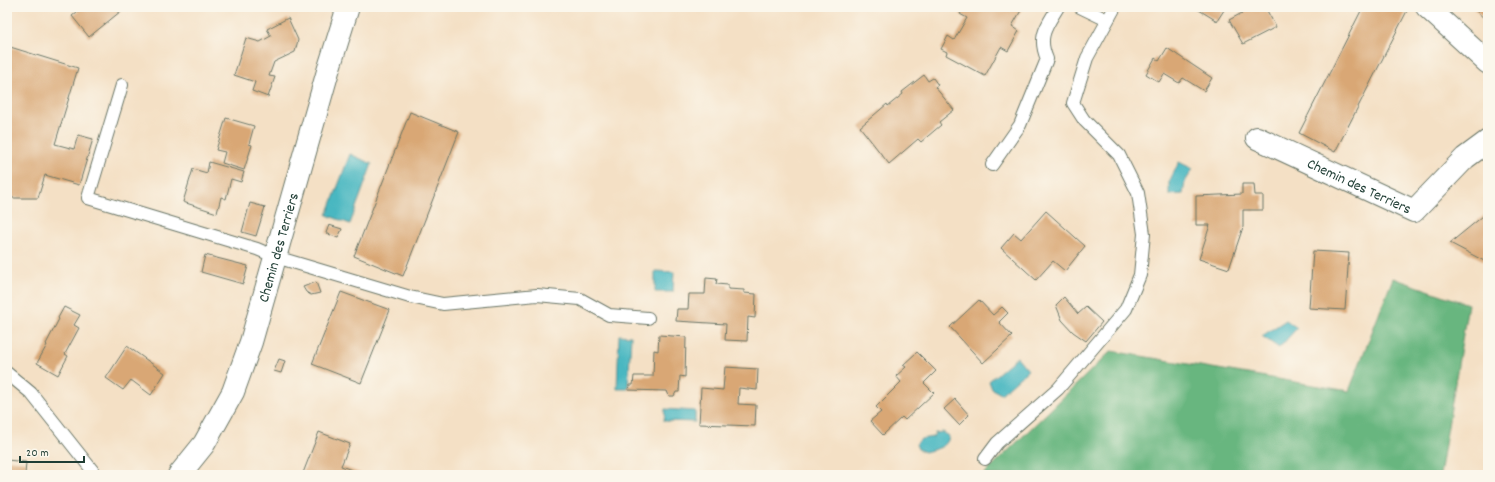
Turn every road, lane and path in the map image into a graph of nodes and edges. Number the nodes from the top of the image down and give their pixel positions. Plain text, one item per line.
1 (348, 7) edge
2 (1058, 7) edge
3 (1080, 7) edge
4 (1115, 7) edge
5 (1427, 7) edge
6 (1107, 20) junction
7 (1488, 63) edge
8 (122, 85) dead end
9 (1256, 138) dead end
10 (1488, 141) edge
11 (992, 165) dead end
12 (276, 257) junction
13 (648, 318) dead end
14 (7, 373) edge
15 (985, 459) dead end
16 (96, 475) edge
17 (179, 475) edge

1 - 12 street, Chemin des Terriers
2 - 11 lane
3 - 6 lane
4 - 6 lane
5 - 7 street
6 - 15 lane
8 - 12 lane
9 - 10 street, Chemin des Terriers
12 - 13 lane
12 - 17 street, Chemin des Terriers
14 - 16 lane

